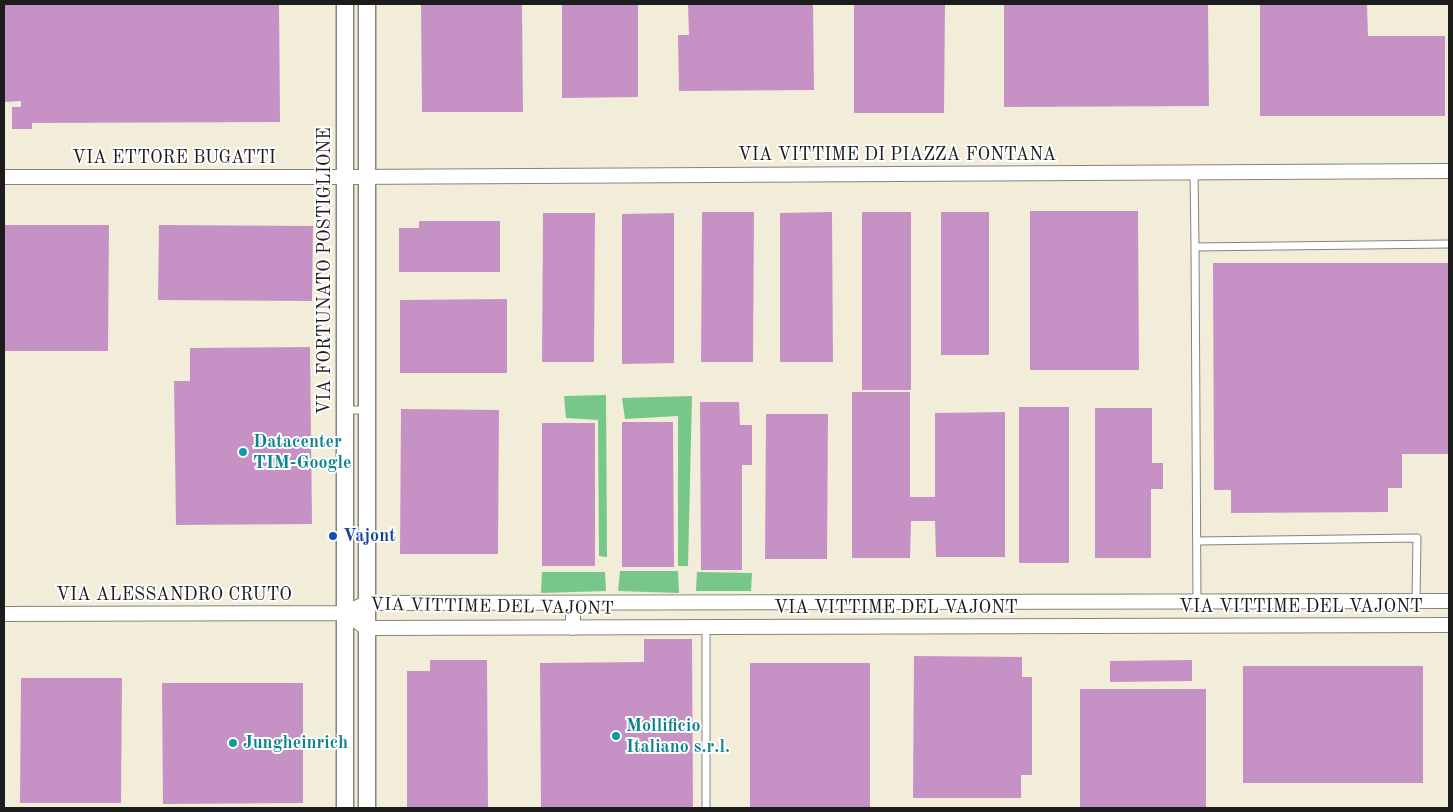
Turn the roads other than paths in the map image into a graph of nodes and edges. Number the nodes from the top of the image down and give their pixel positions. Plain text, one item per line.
1 (345, 4) edge
2 (367, 4) edge
3 (1449, 171) edge
4 (1194, 172) junction
5 (4, 177) edge
6 (345, 177) junction
7 (366, 177) junction
8 (1449, 244) edge
9 (1195, 248) junction
10 (345, 410) junction
11 (366, 410) junction
12 (1197, 541) junction
13 (1416, 601) junction
14 (1449, 601) edge
15 (1058, 602) junction
16 (1197, 602) junction
17 (366, 603) junction
18 (573, 603) junction
19 (345, 612) junction
20 (4, 614) edge
21 (1416, 625) junction
22 (1449, 625) edge
23 (1059, 626) junction
24 (1197, 626) junction
25 (706, 627) junction
26 (366, 628) junction
27 (573, 628) junction
28 (345, 808) edge
29 (367, 808) edge
30 (706, 808) edge

1 - 6 street, VIA FORTUNATO POSTIGLIONE
2 - 7 street
3 - 4 street, VIA VITTIME DI PIAZZA FONTANA
4 - 7 street, VIA VITTIME DI PIAZZA FONTANA
4 - 9 lane
5 - 6 street, VIA ETTORE BUGATTI
6 - 7 street, VIA VITTIME DI PIAZZA FONTANA
6 - 10 street, VIA FORTUNATO POSTIGLIONE
7 - 11 street
8 - 9 lane
9 - 12 lane
10 - 11 lane
10 - 19 street, VIA FORTUNATO POSTIGLIONE
11 - 17 street
12 - 13 lane
12 - 16 lane
13 - 14 street, VIA VITTIME DEL VAJONT
13 - 16 street, VIA VITTIME DEL VAJONT
13 - 21 street
15 - 16 street, VIA VITTIME DEL VAJONT
15 - 18 street, VIA VITTIME DEL VAJONT
15 - 23 street
16 - 24 street
17 - 18 street, VIA VITTIME DEL VAJONT
17 - 19 street, VIA VITTIME DEL VAJONT
17 - 26 street
18 - 27 street
19 - 20 street, VIA ALESSANDRO CRUTO
19 - 26 street, VIA VITTIME DEL VAJONT
19 - 28 street, VIA FORTUNATO POSTIGLIONE
21 - 22 street, VIA VITTIME DEL VAJONT
21 - 24 street, VIA VITTIME DEL VAJONT
23 - 24 street, VIA VITTIME DEL VAJONT
23 - 25 street, VIA VITTIME DEL VAJONT
25 - 27 street, VIA VITTIME DEL VAJONT
25 - 30 lane
26 - 27 street, VIA VITTIME DEL VAJONT
26 - 29 street

